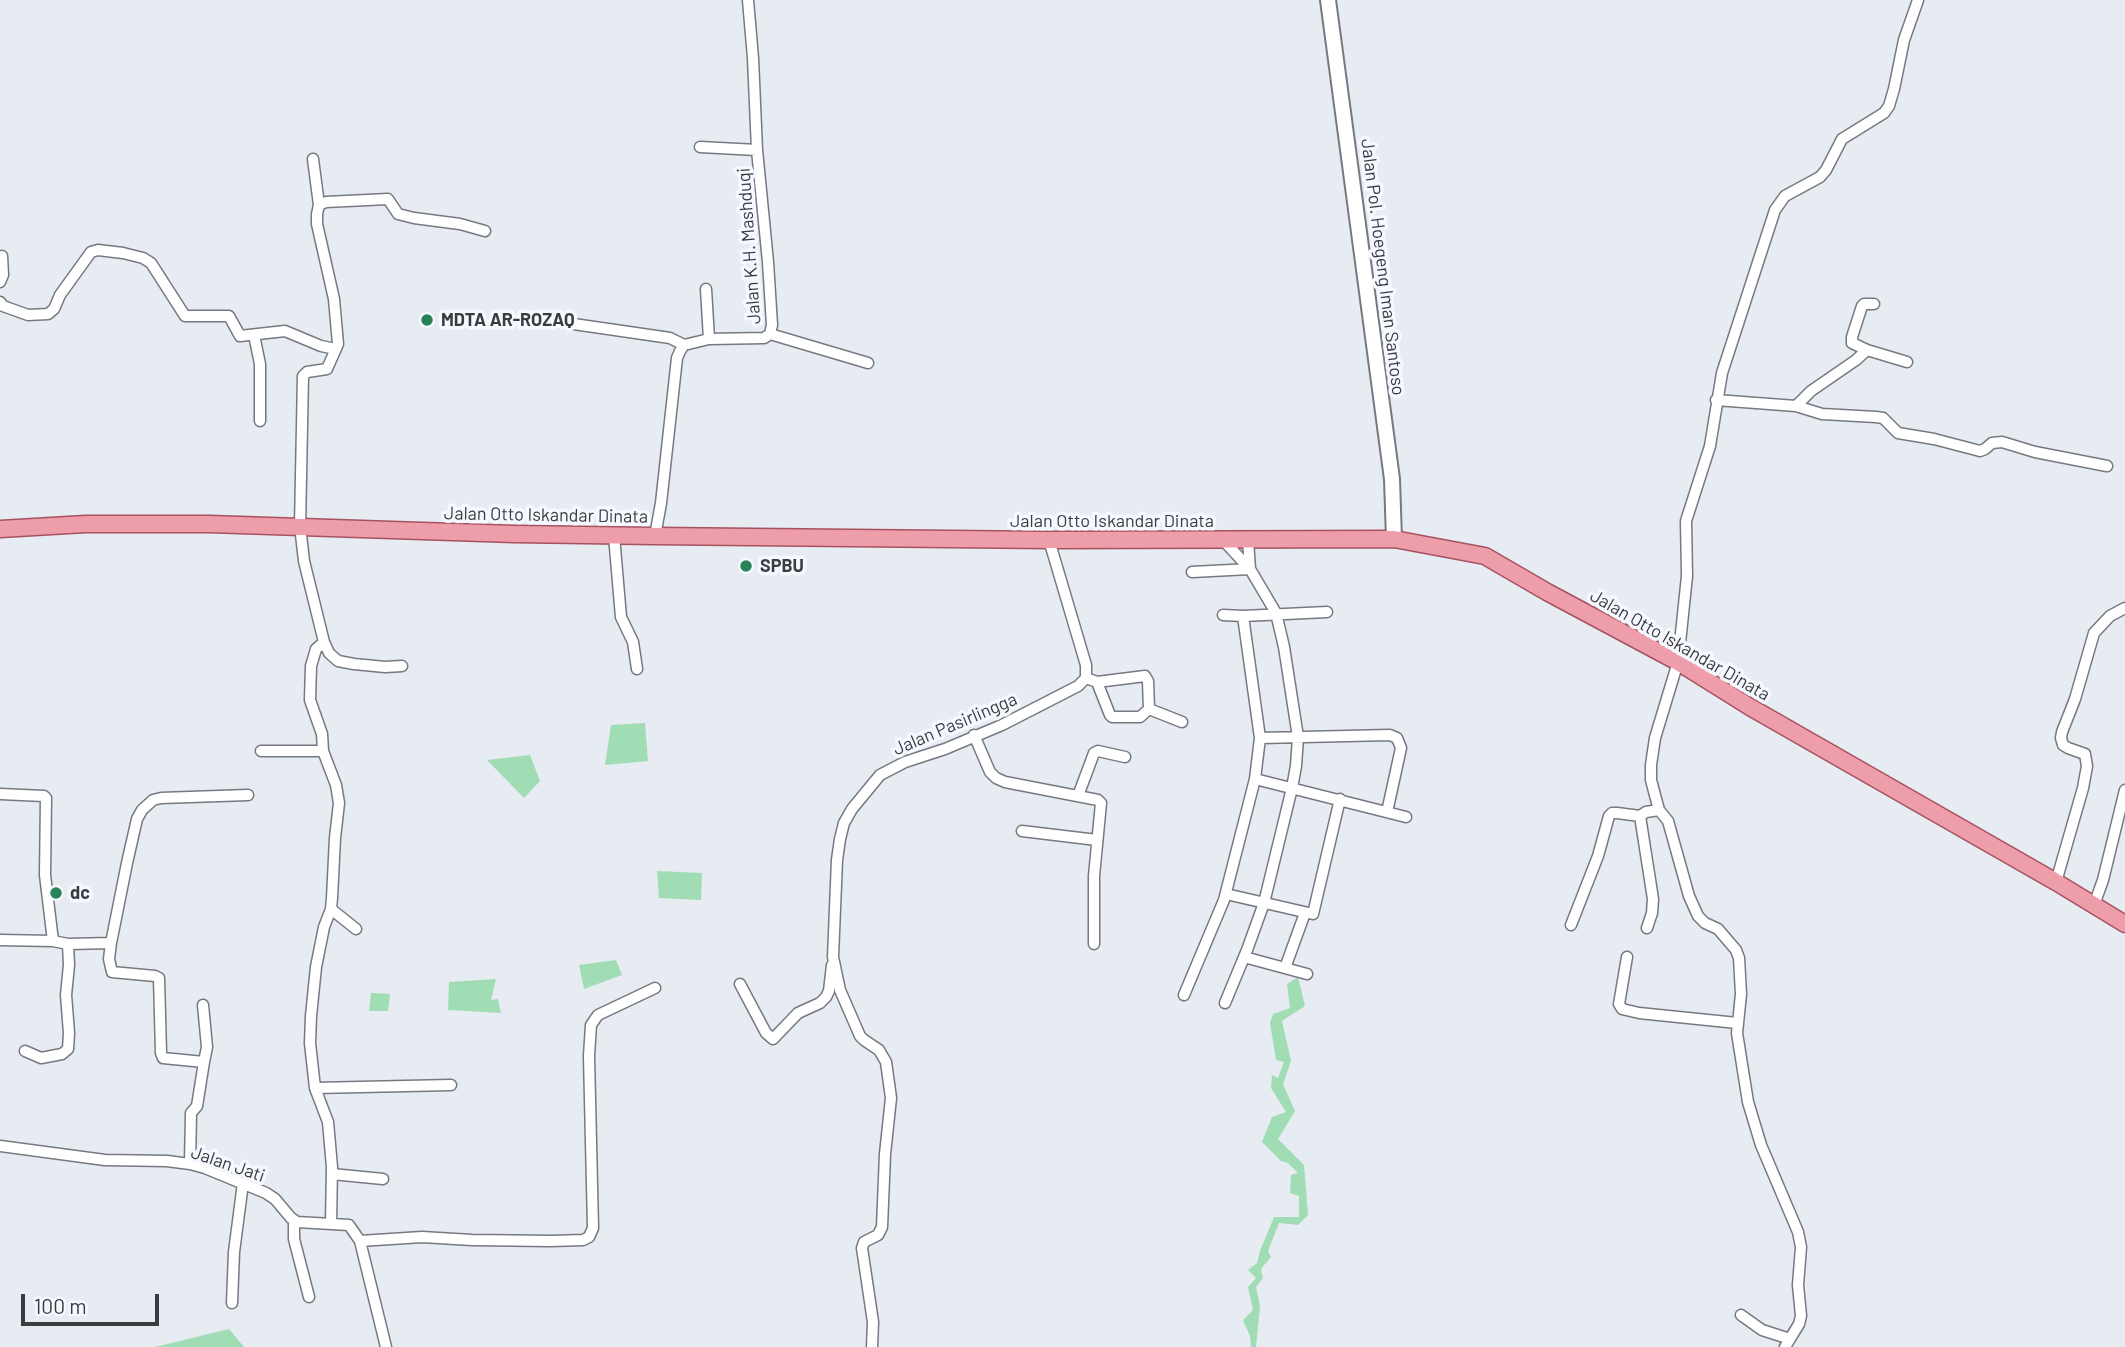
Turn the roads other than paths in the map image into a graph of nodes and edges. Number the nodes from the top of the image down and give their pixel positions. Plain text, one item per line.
1 (748, 0) edge
2 (1328, 0) edge
3 (1918, 0) edge
4 (700, 147) dead end
5 (757, 150) junction
6 (313, 159) dead end
7 (319, 205) junction
8 (485, 231) dead end
9 (2, 256) dead end
10 (0, 282) edge
11 (706, 289) dead end
12 (0, 302) edge
13 (1874, 304) dead end
14 (553, 321) dead end
15 (770, 334) junction
16 (254, 335) junction
17 (709, 340) junction
18 (684, 345) junction
19 (336, 349) junction
20 (1867, 350) junction
21 (1907, 362) dead end
22 (868, 363) dead end
23 (1716, 400) junction
24 (1796, 406) junction
25 (260, 421) dead end
26 (2107, 466) dead end
27 (300, 526) junction
28 (0, 529) edge
29 (614, 536) junction
30 (655, 536) junction
31 (1394, 539) junction
32 (1049, 540) junction
33 (1248, 540) junction
34 (1224, 541) junction
35 (1249, 569) junction
36 (1192, 572) dead end
37 (2125, 607) edge
38 (1327, 612) dead end
39 (1276, 613) junction
40 (1223, 615) dead end
41 (1243, 615) junction
42 (324, 642) junction
43 (1678, 662) junction
44 (402, 666) dead end
45 (637, 669) dead end
46 (1086, 678) junction
47 (1097, 682) junction
48 (1149, 709) junction
49 (1182, 722) dead end
50 (974, 735) junction
51 (1298, 737) junction
52 (1260, 738) junction
53 (261, 751) dead end
54 (323, 751) junction
55 (1125, 757) dead end
56 (1255, 779) junction
57 (1292, 788) junction
58 (2125, 790) edge
59 (0, 794) edge
60 (248, 795) dead end
61 (1078, 796) junction
62 (1339, 799) junction
63 (1659, 810) junction
64 (1387, 812) junction
65 (1640, 816) junction
66 (1406, 817) dead end
67 (1022, 831) dead end
68 (1097, 840) junction
69 (2056, 882) junction
70 (1226, 894) junction
71 (1264, 903) junction
72 (2094, 905) junction
73 (331, 909) junction
74 (1306, 913) junction
75 (2125, 924) edge
76 (1570, 925) dead end
77 (1647, 928) dead end
78 (356, 929) dead end
79 (0, 940) edge
80 (53, 941) junction
81 (111, 943) junction
82 (68, 944) junction
83 (1094, 944) dead end
84 (833, 957) junction
85 (1244, 957) junction
86 (1627, 957) dead end
87 (1285, 968) junction
88 (1307, 974) dead end
89 (740, 984) dead end
90 (655, 988) dead end
91 (1184, 995) dead end
92 (1225, 1003) dead end
93 (203, 1005) dead end
94 (1737, 1023) junction
95 (25, 1051) dead end
96 (204, 1062) junction
97 (451, 1085) dead end
98 (314, 1088) junction
99 (0, 1146) edge
100 (190, 1164) junction
101 (332, 1174) junction
102 (383, 1179) dead end
103 (243, 1183) junction
104 (294, 1221) junction
105 (331, 1224) junction
106 (360, 1241) junction
107 (309, 1297) dead end
108 (232, 1303) dead end
109 (1741, 1315) dead end
110 (1787, 1343) edge
111 (386, 1347) edge
112 (872, 1347) edge

1 - 5 street, Jalan K.H. Mashduqi
2 - 31 street, Jalan Pol. Hoegeng Iman Santoso
3 - 23 street
4 - 5 street
5 - 15 street, Jalan K.H. Mashduqi
6 - 7 street
7 - 8 street
7 - 19 street
9 - 10 street
11 - 17 street
12 - 16 street
13 - 20 street
14 - 18 street
15 - 17 street, Jalan K.H. Mashduqi
15 - 22 street
16 - 19 street
16 - 25 street
17 - 18 street, Jalan K.H. Mashduqi
18 - 30 street
19 - 27 street
20 - 21 street
20 - 24 street
23 - 24 street
23 - 43 street
24 - 26 street
27 - 28 main road, Jalan Otto Iskandar Dinata
27 - 29 main road, Jalan Otto Iskandar Dinata
27 - 42 street
29 - 30 main road, Jalan Otto Iskandar Dinata
29 - 45 street
30 - 32 main road, Jalan Otto Iskandar Dinata
31 - 33 main road, Jalan Otto Iskandar Dinata
31 - 43 main road, Jalan Otto Iskandar Dinata
32 - 34 main road, Jalan Otto Iskandar Dinata
32 - 46 street
33 - 34 main road, Jalan Otto Iskandar Dinata
33 - 35 street
34 - 35 street
35 - 36 street
35 - 39 street
37 - 69 street
38 - 39 street
39 - 41 street
39 - 51 street
40 - 41 street
41 - 52 street
42 - 44 street
42 - 54 street
43 - 63 street
43 - 69 main road, Jalan Otto Iskandar Dinata
46 - 47 street
46 - 50 street, Jalan Pasirlingga
47 - 48 street
47 - 48 street
48 - 49 street
50 - 61 street
50 - 84 street, Jalan Pasirlingga
51 - 52 street
51 - 57 street
51 - 64 street
52 - 56 street
53 - 54 street
54 - 73 street
55 - 61 street
56 - 57 street
56 - 70 street
57 - 62 street
57 - 71 street
58 - 72 street
59 - 80 street
60 - 81 street
61 - 68 street
62 - 64 street
62 - 74 street
63 - 65 street
63 - 94 street
64 - 66 street
65 - 76 street
65 - 77 street
67 - 68 street
68 - 83 street
69 - 72 main road, Jalan Otto Iskandar Dinata
70 - 71 street
70 - 91 street
71 - 74 street
71 - 85 street
72 - 75 main road, Jalan Otto Iskandar Dinata
73 - 78 street
73 - 98 street
74 - 87 street
79 - 80 street
80 - 82 street
81 - 82 street
81 - 96 street
82 - 95 street
84 - 89 street
84 - 112 street, Jalan Pasirlingga
85 - 87 street
85 - 92 street
86 - 94 street
87 - 88 street
90 - 106 street
93 - 96 street
94 - 110 street
96 - 100 street
97 - 98 street
98 - 101 street
99 - 100 street, Jalan Jati
100 - 103 street, Jalan Jati
101 - 102 street
101 - 105 street
103 - 104 street, Jalan Jati
103 - 108 street
104 - 105 street
104 - 107 street
105 - 106 street
106 - 111 street
109 - 110 street

